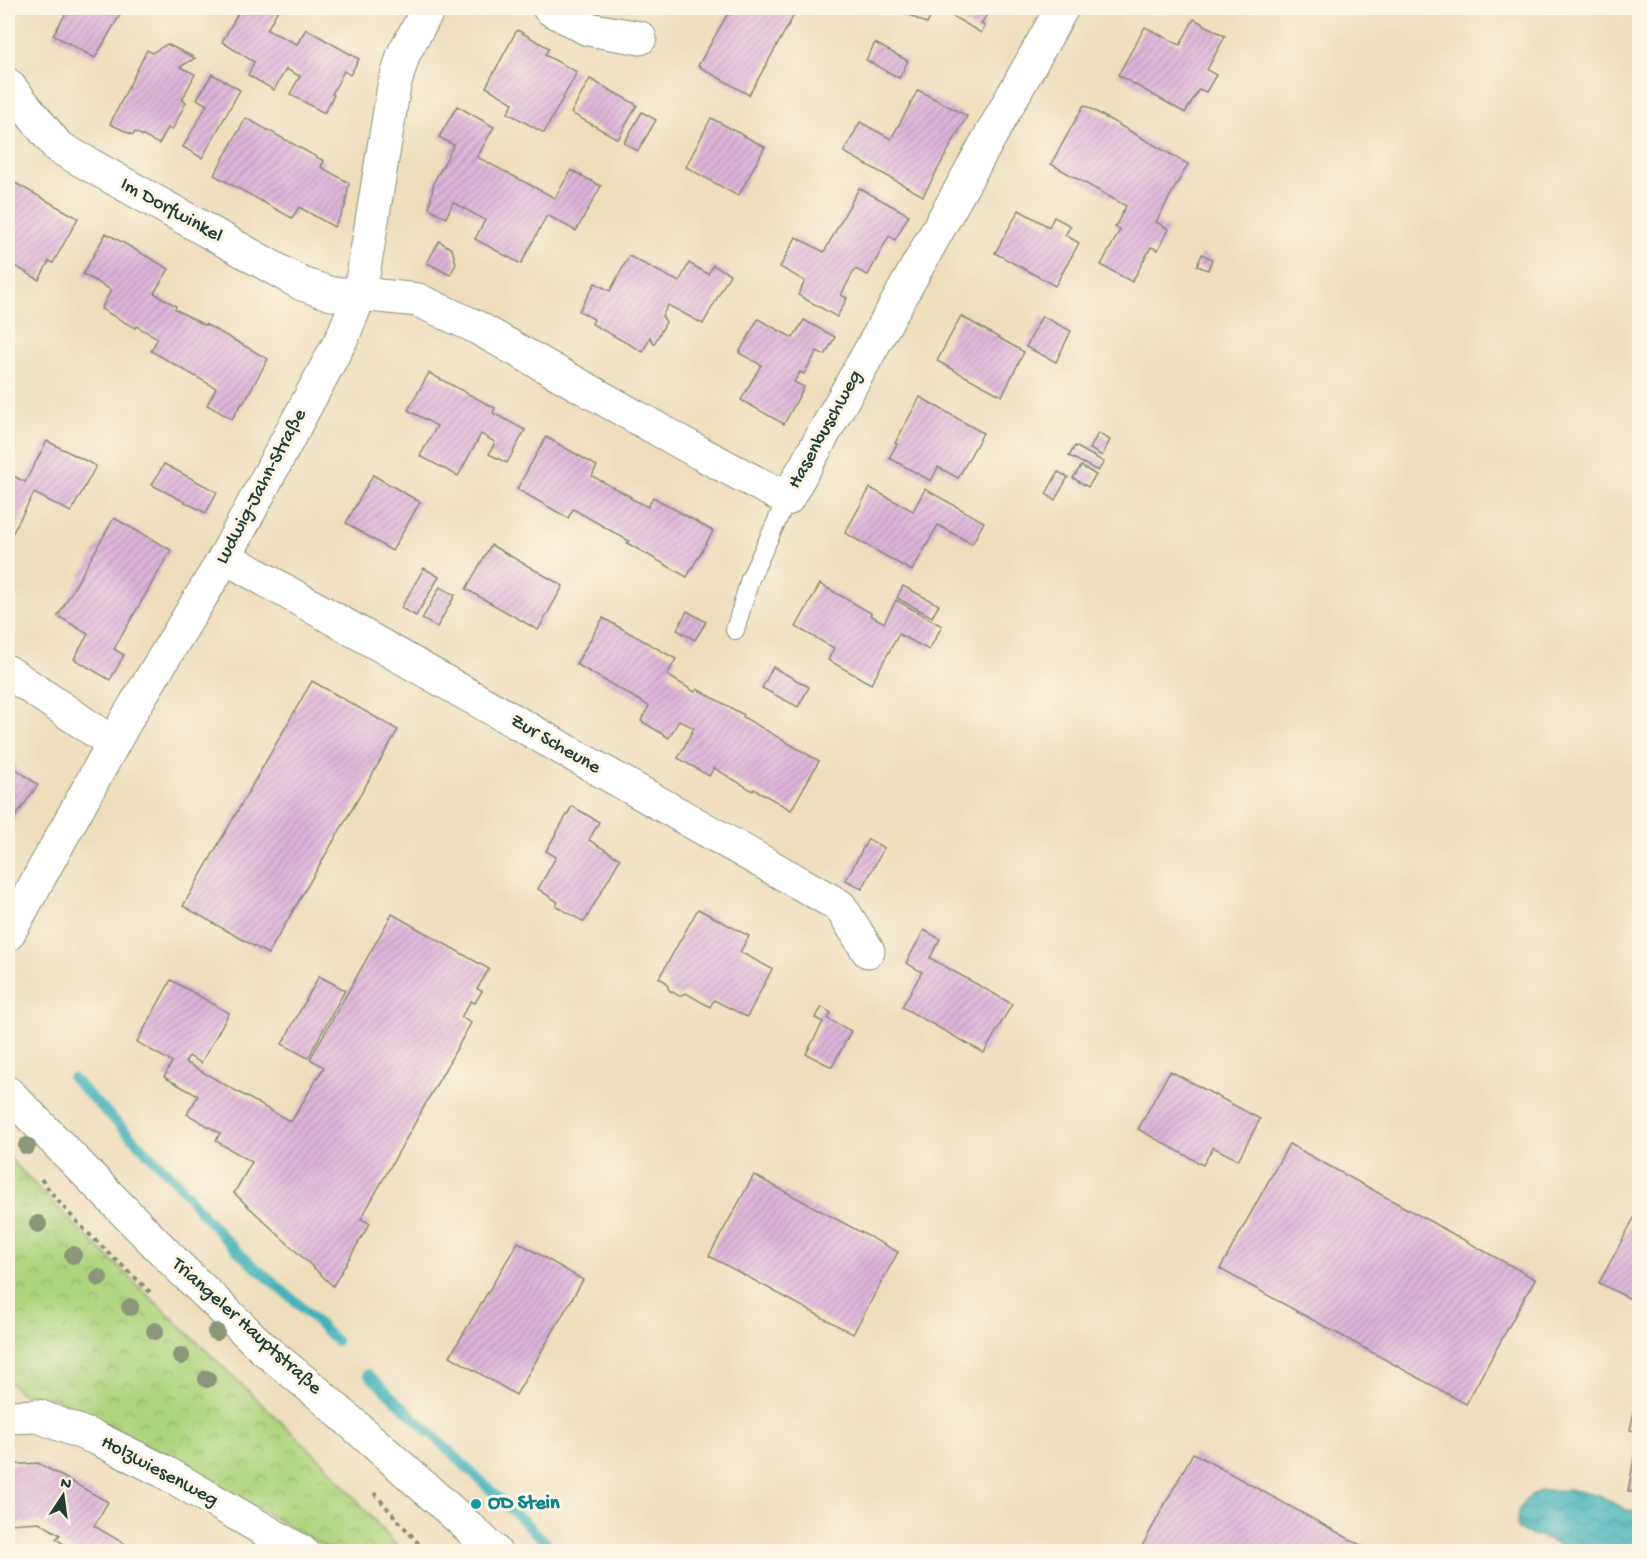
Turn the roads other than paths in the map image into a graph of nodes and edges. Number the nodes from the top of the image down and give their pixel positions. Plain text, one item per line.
1 (429, 8) edge
2 (549, 8) edge
3 (1062, 8) edge
4 (640, 38) dead end
5 (8, 85) edge
6 (360, 294) junction
7 (787, 499) junction
8 (225, 557) junction
9 (735, 630) dead end
10 (8, 672) edge
11 (112, 743) junction
12 (8, 934) edge
13 (868, 951) dead end
14 (8, 1093) edge
15 (8, 1417) edge
16 (302, 1551) edge
17 (495, 1551) edge

1 - 6 street, Ludwig-Jahn-Straße
2 - 4 street
3 - 7 street, Hasenbuschweg
5 - 6 street, Im Dorfwinkel
6 - 7 street, Hasenbuschweg
6 - 8 street, Ludwig-Jahn-Straße
7 - 9 lane
8 - 11 street, Ludwig-Jahn-Straße
8 - 13 street, Zur Scheune
10 - 11 street
11 - 12 street, Ludwig-Jahn-Straße
14 - 17 street, Triangeler Hauptstraße
15 - 16 street, Holzwiesenweg

